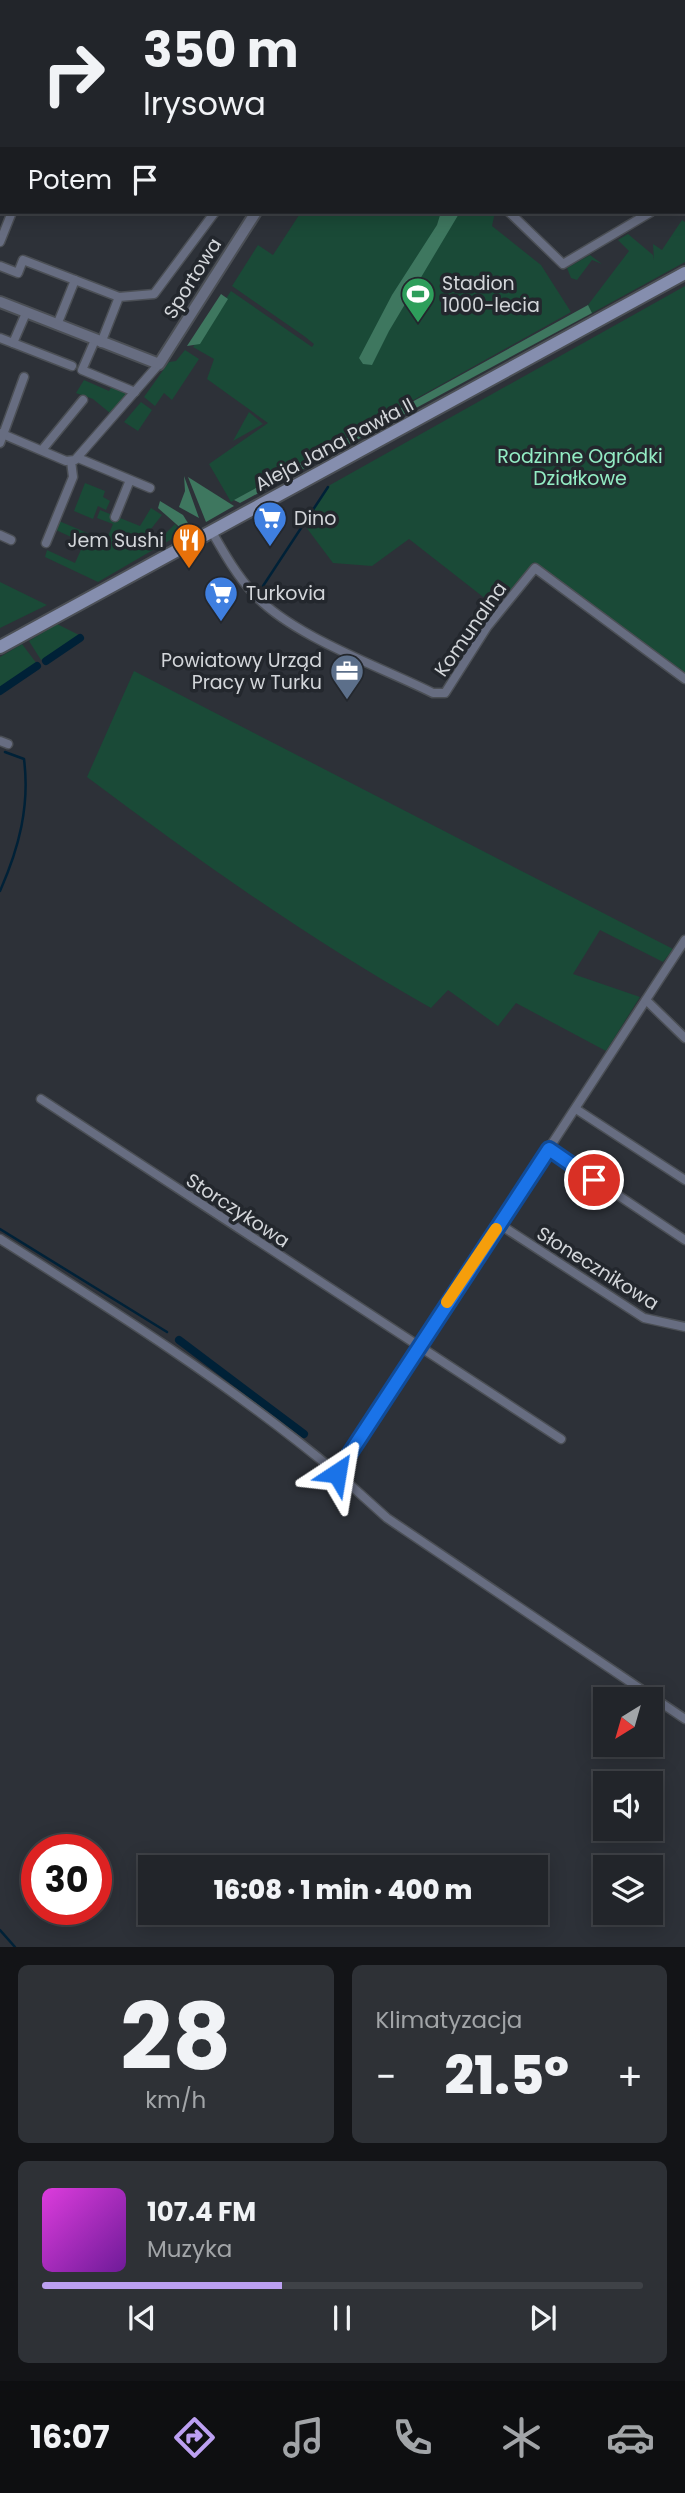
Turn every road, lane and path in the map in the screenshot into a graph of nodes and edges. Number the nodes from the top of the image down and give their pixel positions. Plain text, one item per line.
1 (11, 214) edge
2 (214, 214) edge
3 (255, 214) edge
4 (511, 214) edge
5 (649, 214) edge
6 (0, 242) edge
7 (0, 266) edge
8 (685, 273) edge
9 (75, 280) junction
10 (118, 297) junction
11 (0, 302) edge
12 (26, 313) junction
13 (57, 325) junction
14 (0, 338) edge
15 (98, 342) junction
16 (13, 343) junction
17 (159, 364) junction
18 (72, 366) dead end
19 (24, 377) dead end
20 (135, 391) junction
21 (83, 400) dead end
22 (1, 437) edge
23 (41, 450) junction
24 (75, 460) junction
25 (130, 480) junction
26 (150, 488) dead end
27 (116, 517) dead end
28 (212, 532) junction
29 (0, 535) edge
30 (11, 540) dead end
31 (46, 543) dead end
32 (0, 647) edge
33 (685, 679) edge
34 (685, 940) edge
35 (649, 996) junction
36 (685, 1038) edge
37 (41, 1099) dead end
38 (576, 1108) junction
39 (549, 1149) junction
40 (685, 1180) edge
41 (499, 1224) junction
42 (0, 1239) edge
43 (685, 1240) edge
44 (685, 1327) edge
45 (418, 1346) junction
46 (561, 1439) dead end
47 (337, 1473) junction
48 (685, 1719) edge

1 - 6 street
2 - 10 street
3 - 17 street, Sportowa
4 - 5 street
7 - 9 street
8 - 28 main road, Aleja Jana Pawła II
9 - 10 street
9 - 13 street
10 - 15 street
11 - 12 street
12 - 13 street
12 - 16 street
13 - 15 street
14 - 16 street
15 - 17 street
15 - 20 street
16 - 18 street
17 - 20 street
19 - 22 street
20 - 24 street
21 - 23 street
22 - 23 street
23 - 24 street
24 - 25 street
24 - 31 street
25 - 26 street
25 - 27 street
28 - 32 main road, Aleja Jana Pawła II
28 - 33 street, Komunalna
29 - 30 street
34 - 35 street
35 - 36 street
35 - 38 street
37 - 45 street, Storczykowa
38 - 39 street
38 - 40 street
39 - 41 street
39 - 43 street
41 - 44 street, Słonecznikowa
41 - 45 street
42 - 47 street
45 - 46 street, Storczykowa
45 - 47 street
47 - 48 street

